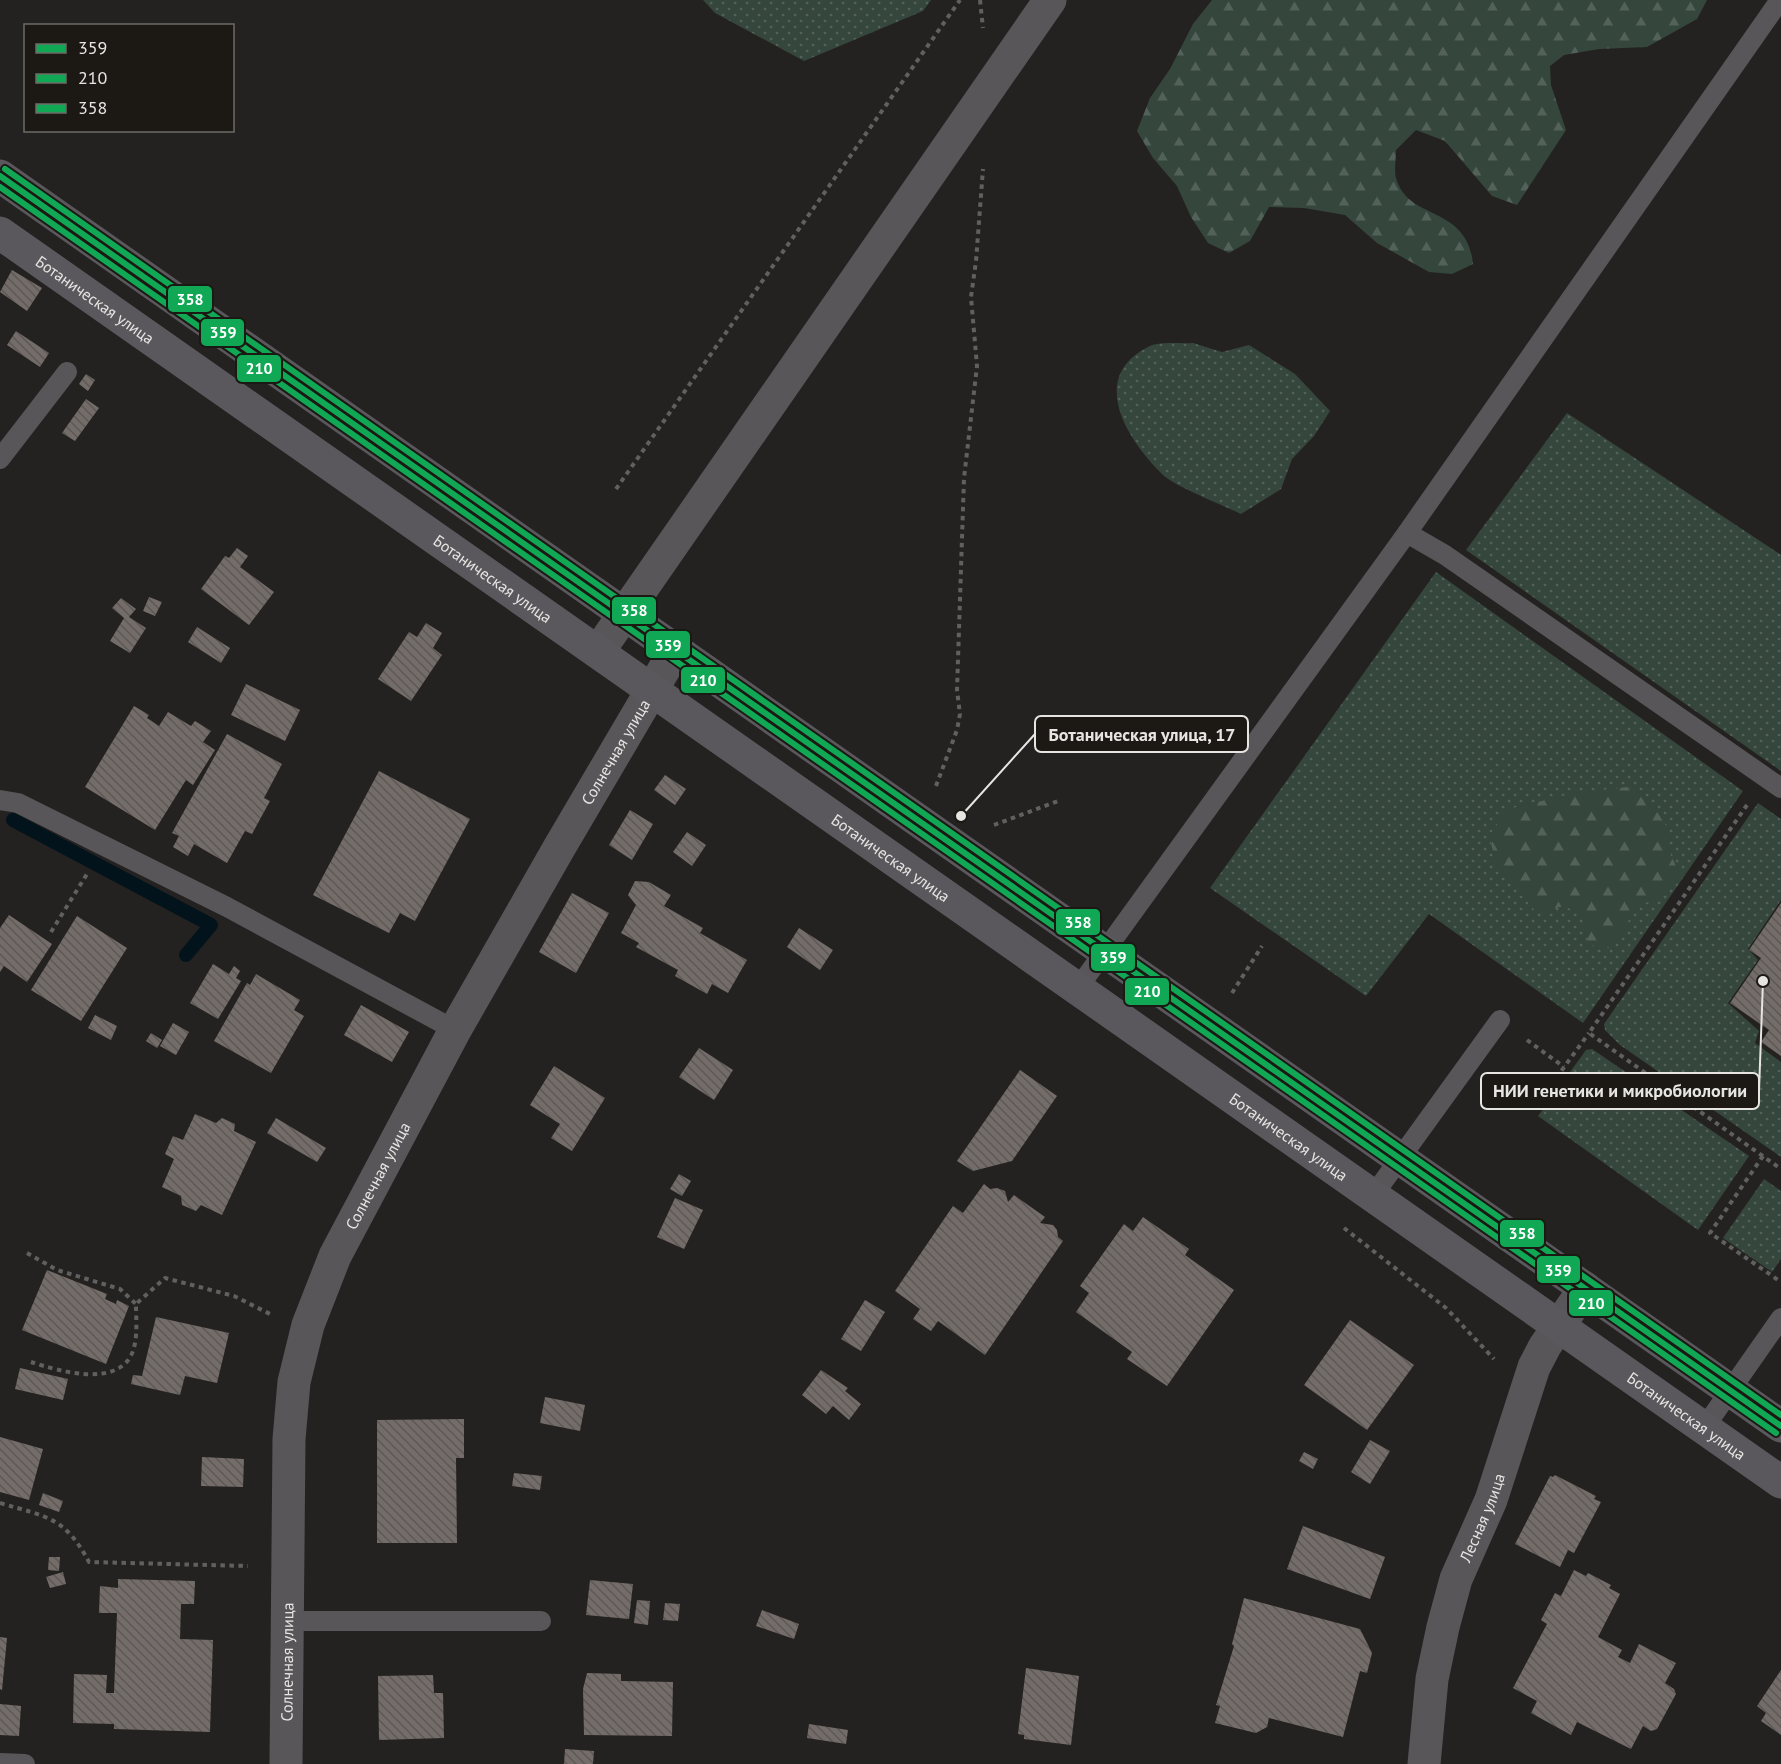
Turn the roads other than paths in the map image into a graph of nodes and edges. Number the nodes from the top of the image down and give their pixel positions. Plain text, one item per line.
1 (1050, 0) edge
2 (1780, 0) edge
3 (0, 176) edge
4 (0, 233) edge
5 (67, 372) dead end
6 (0, 459) edge
7 (1407, 533) junction
8 (624, 613) junction
9 (676, 649) junction
10 (598, 652) junction
11 (651, 689) junction
12 (1773, 784) edge
13 (0, 800) edge
14 (1105, 952) junction
15 (1078, 988) junction
16 (1500, 1020) road end
17 (456, 1030) junction
18 (1400, 1159) junction
19 (1372, 1197) junction
20 (1585, 1288) junction
21 (1781, 1318) edge
22 (1558, 1327) junction
23 (1731, 1391) junction
24 (1781, 1426) edge
25 (1704, 1428) junction
26 (1781, 1482) edge
27 (287, 1621) junction
28 (541, 1621) dead end
29 (0, 1763) edge
30 (25, 1764) edge
31 (286, 1764) edge
32 (1424, 1764) edge

1 - 8 street
2 - 7 lane
3 - 8 street
4 - 10 street, Ботаническая улица
5 - 6 lane
7 - 12 lane
7 - 14 lane
8 - 9 street
8 - 10 street
9 - 11 street, Солнечная улица
9 - 14 street
10 - 11 street, Ботаническая улица
11 - 15 street, Ботаническая улица
11 - 17 street, Солнечная улица
13 - 17 lane
14 - 15 lane
14 - 18 street
15 - 19 street, Ботаническая улица
16 - 18 lane
17 - 27 street, Солнечная улица
18 - 19 lane
18 - 20 street
19 - 22 street, Ботаническая улица
20 - 22 street, Лесная улица
20 - 23 street
21 - 23 lane
22 - 25 street, Ботаническая улица
22 - 32 street, Лесная улица
23 - 24 street
23 - 25 lane
25 - 26 street, Ботаническая улица
27 - 28 lane
27 - 31 street, Солнечная улица
29 - 30 lane

